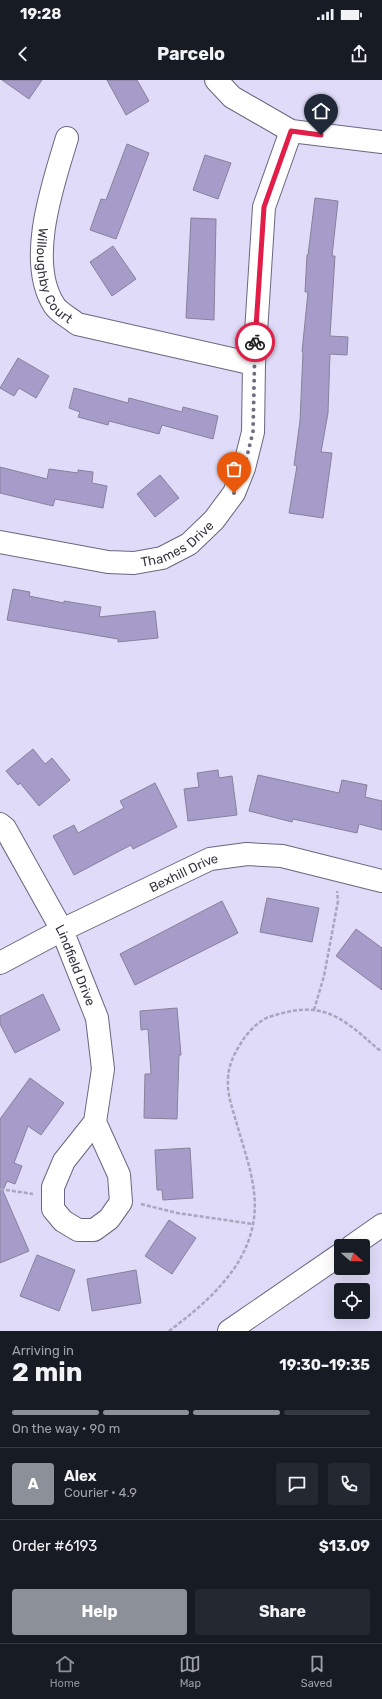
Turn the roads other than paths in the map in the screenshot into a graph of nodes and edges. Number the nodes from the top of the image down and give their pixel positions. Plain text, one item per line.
1 (216, 80) edge
2 (291, 131) junction
3 (67, 138) dead end
4 (382, 142) edge
5 (254, 364) junction
6 (0, 542) edge
7 (0, 824) edge
8 (382, 881) edge
9 (62, 930) junction
10 (0, 962) edge
11 (95, 1122) junction
12 (382, 1225) edge
13 (362, 1239) edge
14 (334, 1259) edge
15 (229, 1331) edge

1 - 2 street
2 - 4 street
2 - 5 street, Thames Drive
3 - 5 street, Willoughby Court
5 - 6 street, Thames Drive
7 - 9 street, Lindfield Drive
8 - 9 street, Bexhill Drive
9 - 10 street, Bexhill Drive
9 - 11 street, Lindfield Drive
11 - 11 street, Lindfield Drive
12 - 13 street
14 - 15 street

